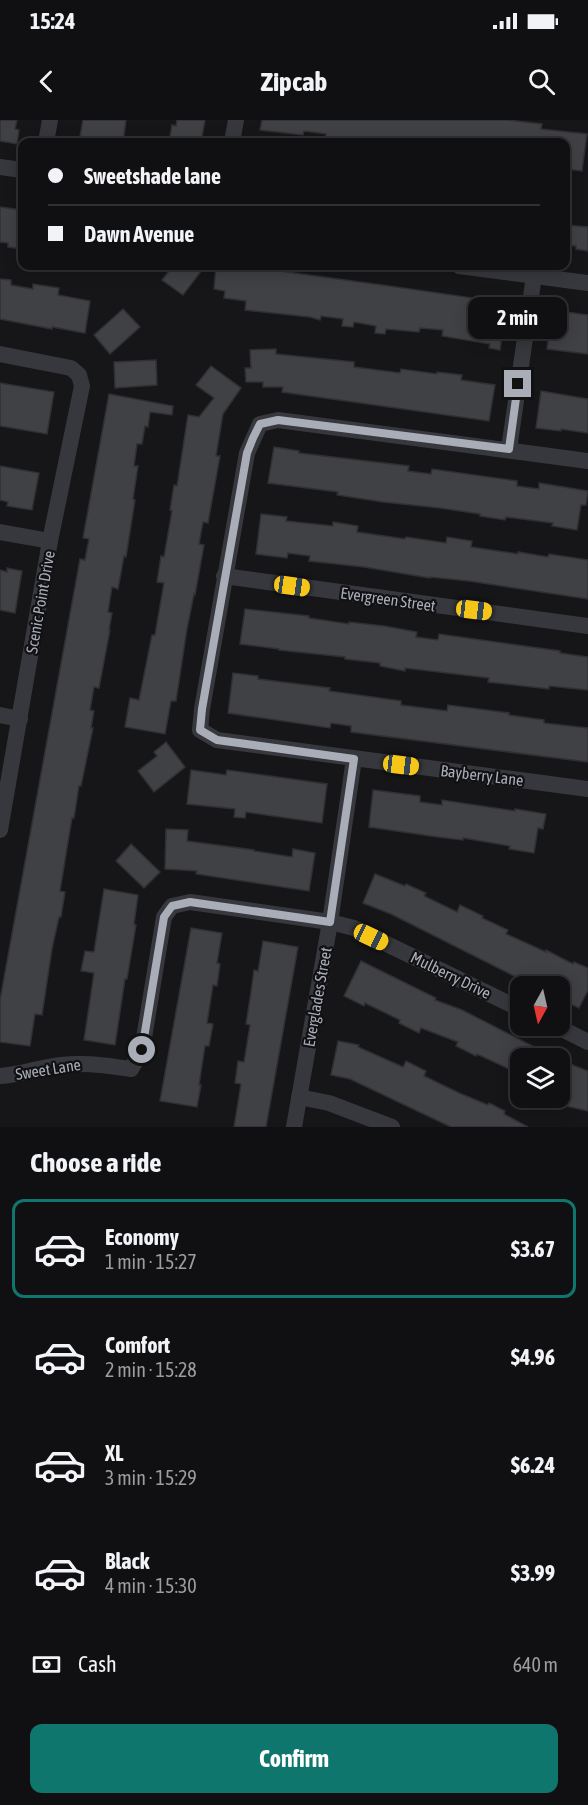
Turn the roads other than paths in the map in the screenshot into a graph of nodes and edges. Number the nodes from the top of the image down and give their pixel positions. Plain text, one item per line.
1 (50, 120) edge
2 (236, 120) edge
3 (47, 138) edge
4 (233, 138) edge
5 (0, 167) edge
6 (18, 169) edge
7 (489, 270) edge
8 (534, 276) junction
9 (588, 283) edge
10 (0, 354) edge
11 (509, 449) junction
12 (588, 461) edge
13 (0, 532) edge
14 (50, 541) junction
15 (224, 576) junction
16 (588, 626) edge
17 (0, 716) edge
18 (20, 719) junction
19 (354, 759) junction
20 (588, 789) edge
21 (0, 830) edge
22 (330, 922) junction
23 (510, 1004) edge
24 (570, 1033) edge
25 (588, 1042) edge
26 (131, 1069) joint
27 (0, 1076) edge
28 (299, 1097) junction
29 (294, 1127) edge
30 (392, 1127) edge

1 - 3 street
2 - 4 street
5 - 6 street
7 - 8 street
8 - 9 street
8 - 11 street
10 - 14 street, Scenic Point Drive
11 - 12 street
11 - 15 street
13 - 14 street
14 - 18 street, Scenic Point Drive
15 - 16 street, Evergreen Street
15 - 19 street, Bayberry Lane
17 - 18 street
18 - 21 street, Scenic Point Drive
19 - 20 street, Bayberry Lane
19 - 22 street, Everglades Street
22 - 23 street, Mulberry Drive
22 - 26 street, Mulberry Drive
22 - 28 street, Everglades Street
24 - 25 street
26 - 27 street, Sweet Lane
28 - 29 street, Everglades Street
28 - 30 street

